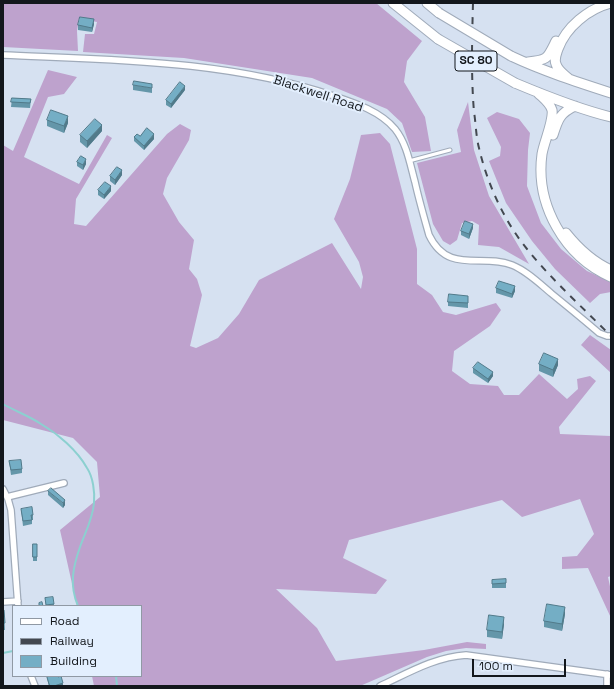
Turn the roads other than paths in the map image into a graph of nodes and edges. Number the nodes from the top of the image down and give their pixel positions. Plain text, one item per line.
1 (393, 3) edge
2 (427, 3) edge
3 (595, 3) edge
4 (611, 3) edge
5 (3, 55) edge
6 (526, 63) junction
7 (568, 78) junction
8 (538, 93) junction
9 (611, 93) edge
10 (575, 106) junction
11 (611, 117) edge
12 (450, 150) dead end
13 (409, 161) junction
14 (611, 270) edge
15 (611, 277) edge
16 (611, 336) edge
17 (64, 483) dead end
18 (3, 489) edge
19 (7, 496) junction
20 (3, 602) edge
21 (18, 603) edge
22 (609, 675) edge
23 (380, 686) edge
24 (607, 686) edge

1 - 8 main road, SC 80, bridge
2 - 6 main road, SC 80, bridge
3 - 6 main road
4 - 7 main road
5 - 13 street, Blackwell Road
6 - 7 main road, SC 80
7 - 9 main road, SC 80
8 - 10 main road, SC 80
8 - 15 main road
10 - 11 main road, SC 80
10 - 14 main road
12 - 13 lane
13 - 16 street, Blackwell Road
17 - 19 street
18 - 19 street
19 - 21 street
20 - 21 street
22 - 23 street
22 - 24 street

